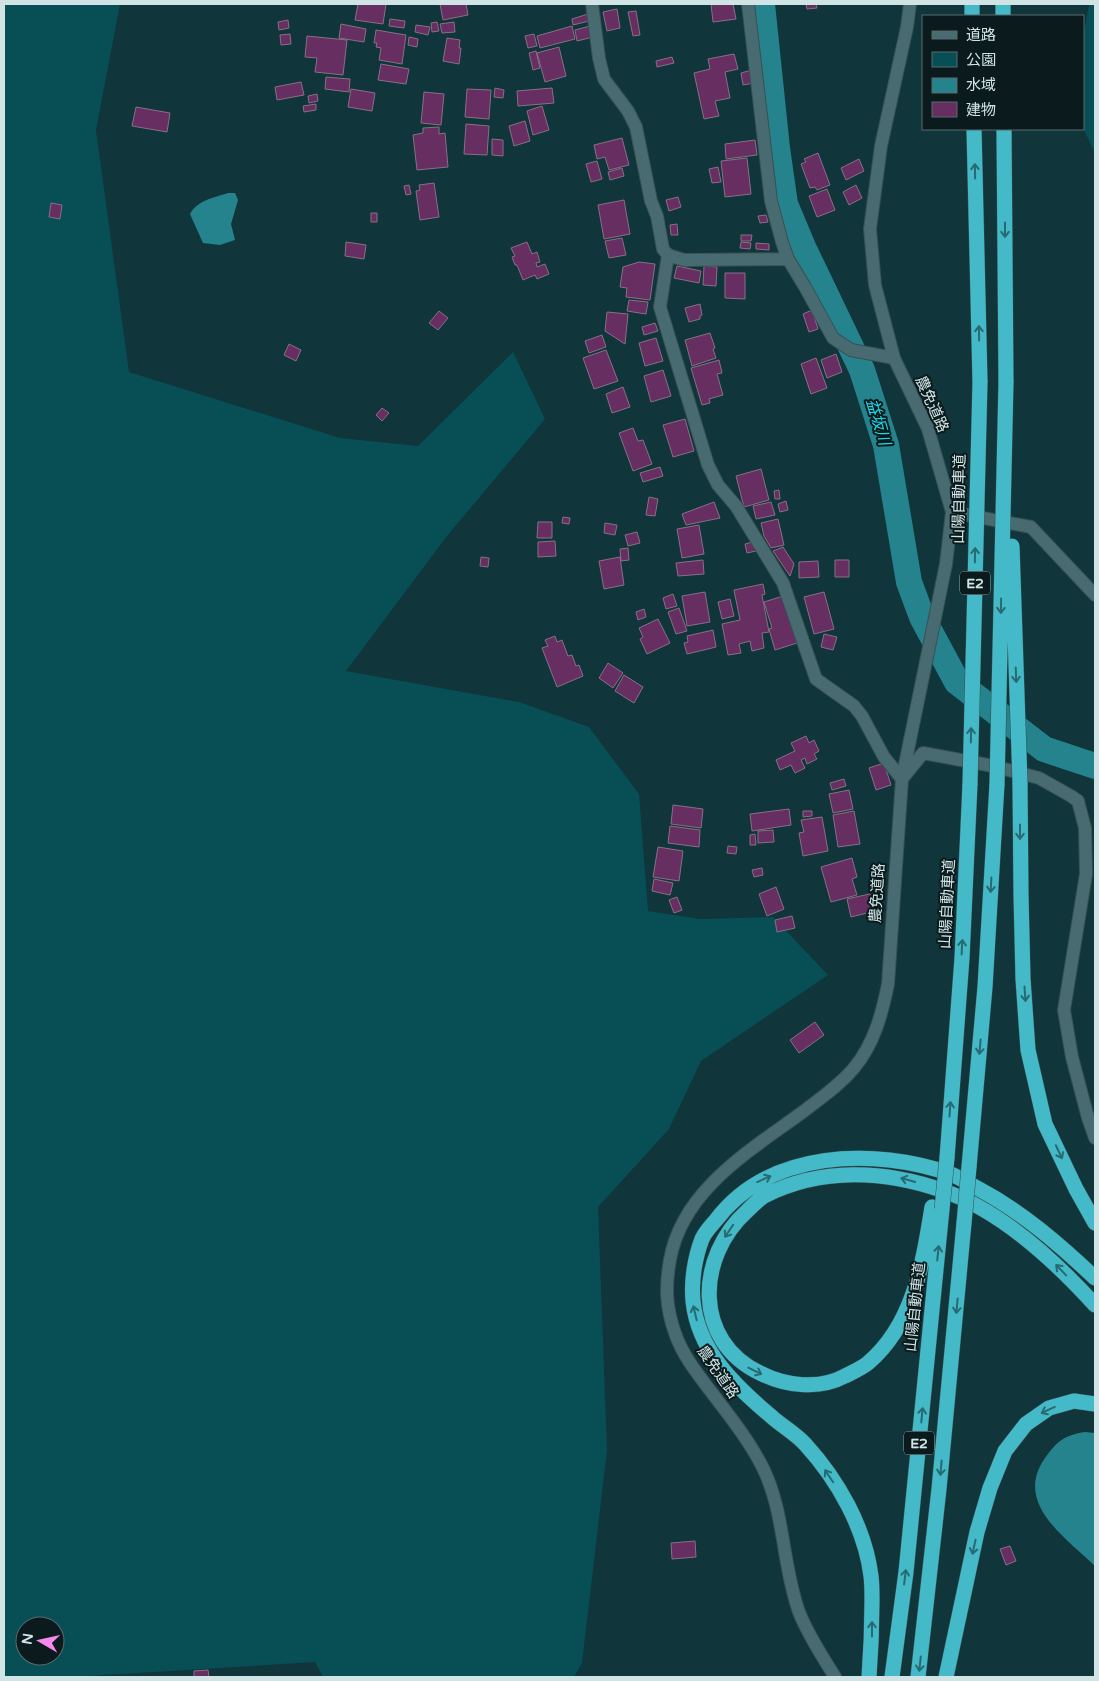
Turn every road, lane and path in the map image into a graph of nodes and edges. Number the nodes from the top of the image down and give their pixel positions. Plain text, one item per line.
1 (592, 4) edge
2 (748, 4) edge
3 (910, 4) edge
4 (974, 130) edge
5 (1004, 130) edge
6 (668, 254) junction
7 (788, 259) junction
8 (894, 358) junction
9 (1006, 382) junction
10 (952, 512) junction
11 (1095, 595) edge
12 (902, 779) junction
13 (1095, 1138) edge
14 (937, 1208) junction
15 (1095, 1223) edge
16 (1095, 1278) edge
17 (1095, 1305) edge
18 (1095, 1404) edge
19 (835, 1677) edge
20 (869, 1677) edge
21 (892, 1677) edge
22 (918, 1677) edge
23 (946, 1677) edge

1 - 6 street
2 - 7 street
3 - 8 street, 農免道路
14 -> 4 highway, 山陽自動車道 / E2, bridge
5 -> 9 highway, E2
6 - 7 street
6 - 12 street
7 - 8 street
8 - 10 street, 農免道路
9 -> 15 highway, bridge
9 -> 22 highway, E2, bridge
10 - 11 street
10 - 12 street, 農免道路
12 - 13 street
12 - 19 street, 農免道路
17 -> 14 highway
21 -> 14 highway, 山陽自動車道 / E2
20 -> 16 highway
18 -> 23 highway

